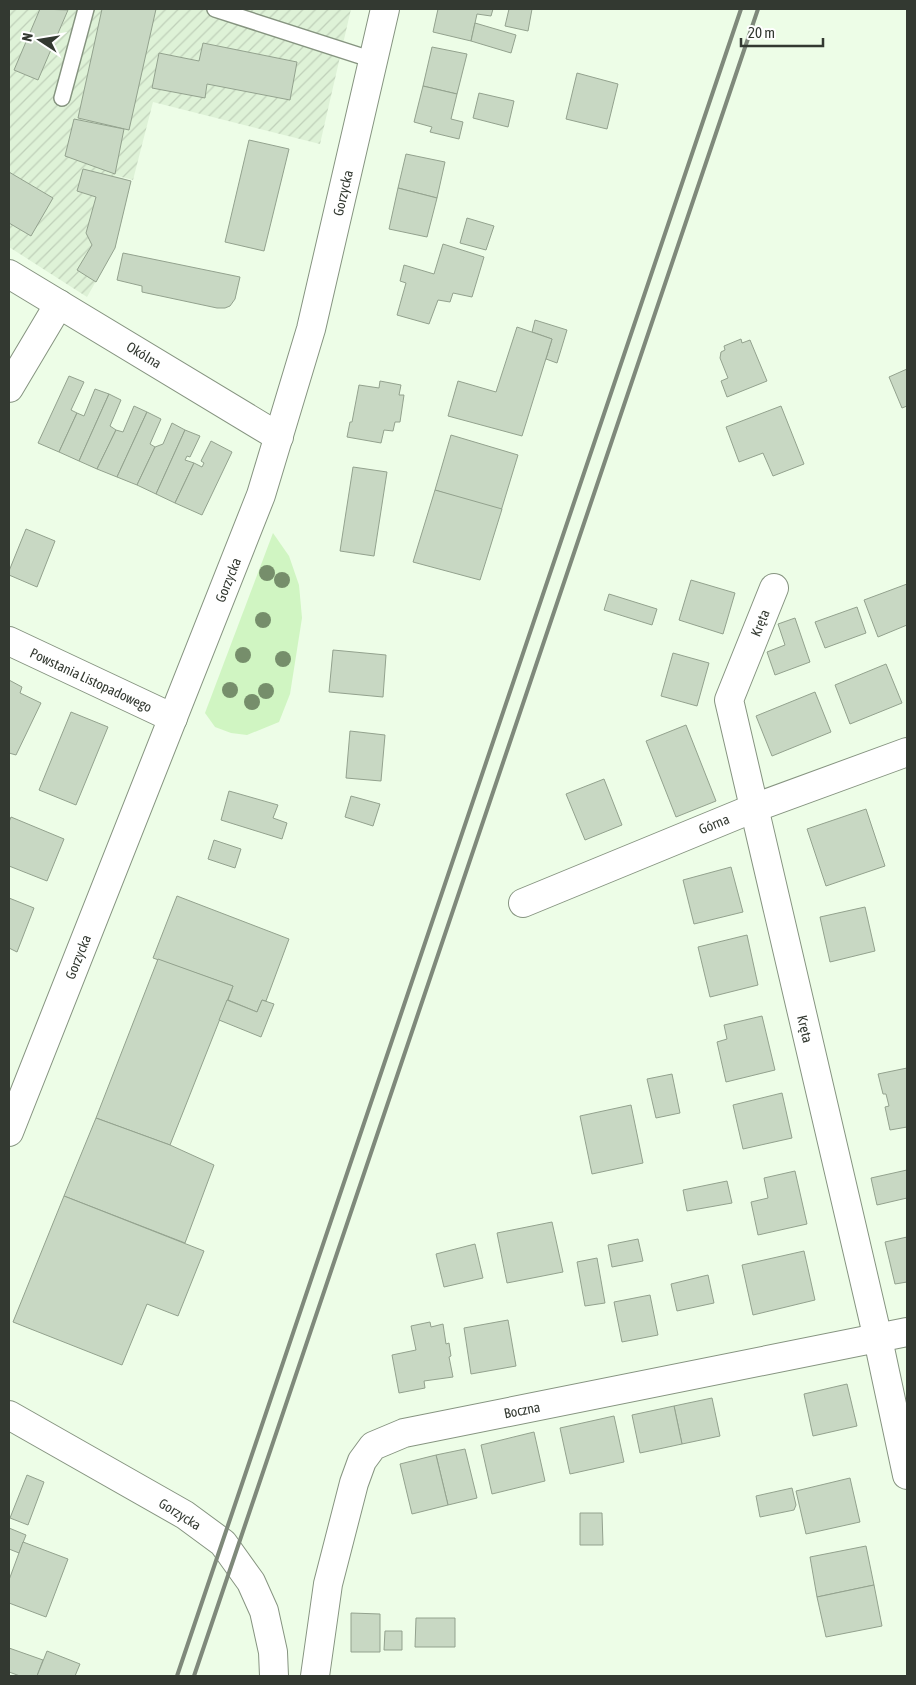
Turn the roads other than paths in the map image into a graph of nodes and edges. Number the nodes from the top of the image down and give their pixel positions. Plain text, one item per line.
1 (86, 9) edge
2 (215, 9) edge
3 (385, 9) edge
4 (374, 60) junction
5 (62, 98) dead end
6 (9, 274) edge
7 (59, 304) junction
8 (9, 388) edge
9 (279, 437) junction
10 (774, 588) dead end
11 (9, 641) edge
12 (173, 718) junction
13 (907, 752) edge
14 (754, 808) junction
15 (523, 903) dead end
16 (9, 1132) edge
17 (907, 1332) edge
18 (878, 1339) junction
19 (9, 1415) edge
20 (907, 1475) edge
21 (274, 1676) edge
22 (314, 1676) edge

1 - 5 lane
2 - 4 lane
3 - 4 street, Gorzycka
4 - 9 street, Gorzycka
6 - 7 street, Okólna
7 - 8 street
7 - 9 street, Okólna
9 - 12 street, Gorzycka
10 - 14 street, Kręta
11 - 12 street, Powstania Listopadowego
12 - 16 street, Gorzycka
13 - 14 street, Górna
14 - 15 street, Górna
14 - 18 street, Kręta
17 - 18 street, Boczna
18 - 20 street, Kręta
18 - 22 street, Boczna
19 - 21 street, Gorzycka

